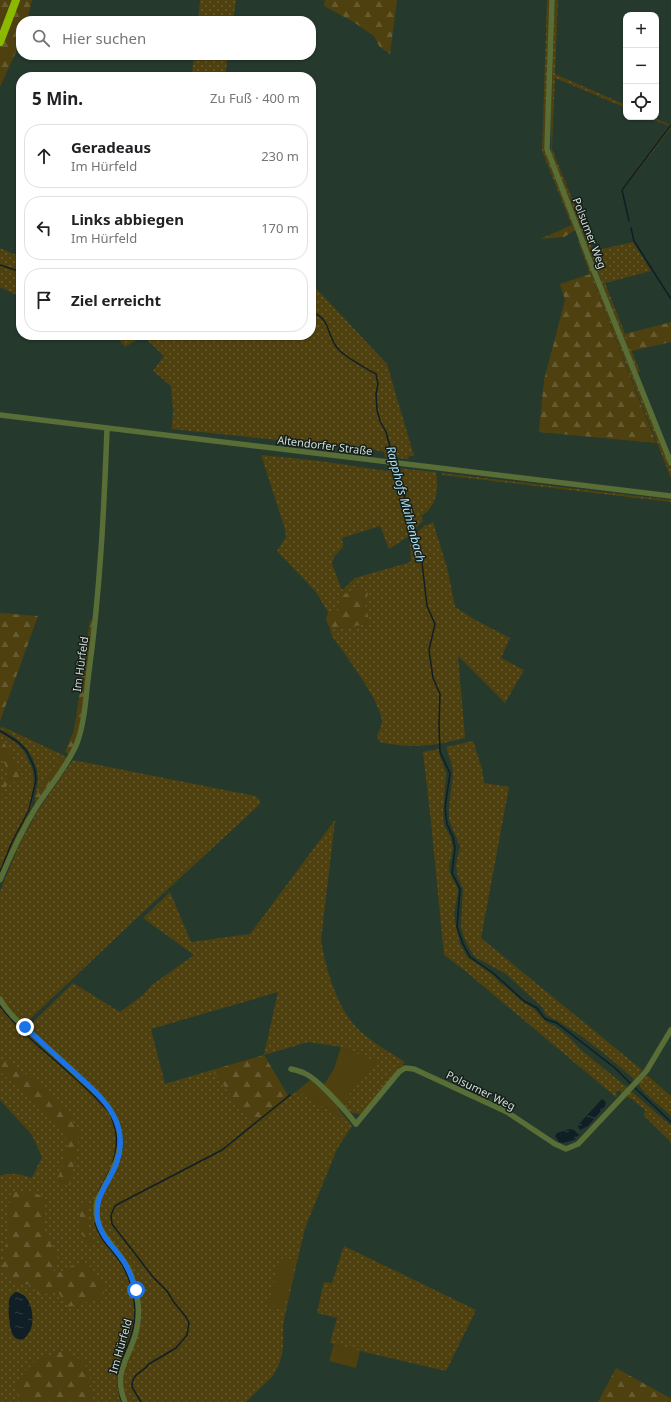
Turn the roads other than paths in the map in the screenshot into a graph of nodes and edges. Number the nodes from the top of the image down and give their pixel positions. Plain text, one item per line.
1 (16, 0) edge
2 (552, 0) edge
3 (0, 42) edge
4 (0, 415) edge
5 (107, 429) junction
6 (671, 463) edge
7 (671, 496) edge
8 (0, 880) edge
9 (0, 999) edge
10 (671, 1030) edge
11 (291, 1069) dead end
12 (125, 1402) edge

1 - 3 highway
2 - 6 street, Polsumer Weg
4 - 5 street, Altendorfer Straße
5 - 7 street, Altendorfer Straße
5 - 8 street, Im Hürfeld
9 - 12 street, Im Hürfeld
10 - 11 street, Polsumer Weg

